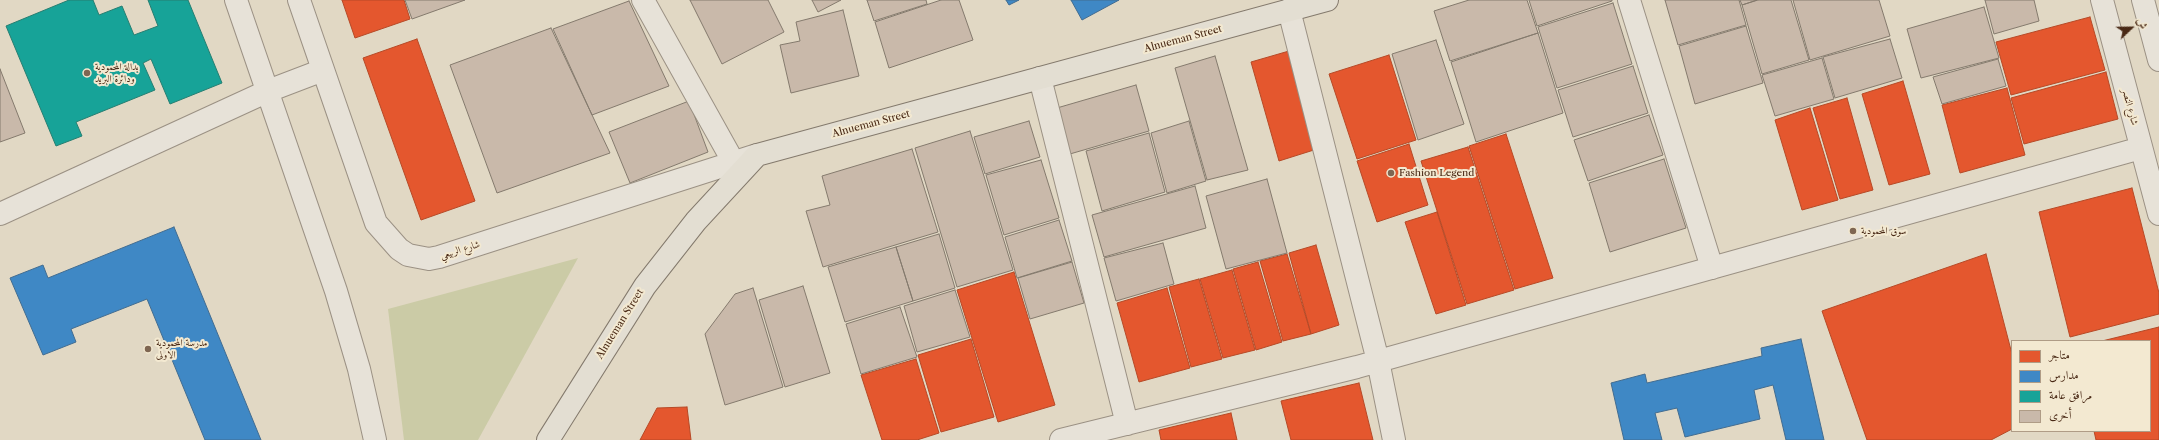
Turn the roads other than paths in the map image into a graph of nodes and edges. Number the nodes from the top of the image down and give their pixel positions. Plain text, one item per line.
1 (236, 0) edge
2 (299, 0) edge
3 (643, 0) edge
4 (1327, 0) edge
5 (1629, 0) edge
6 (2102, 0) edge
7 (2143, 0) edge
8 (1289, 10) junction
9 (2159, 60) edge
10 (323, 70) junction
11 (1040, 78) junction
12 (268, 91) junction
13 (2141, 148) junction
14 (757, 154) junction
15 (734, 162) junction
16 (0, 214) edge
17 (2159, 214) edge
18 (1712, 268) junction
19 (1378, 361) junction
20 (1127, 424) junction
21 (375, 440) edge
22 (548, 440) edge
23 (1061, 440) edge
24 (1394, 440) edge

1 - 12 street
2 - 10 street, شارع الربيعي
3 - 15 street
4 - 8 main road, Alnueman Street
5 - 18 street
6 - 13 street, شارع النصر
7 - 9 street
8 - 11 main road, Alnueman Street
8 - 19 street
10 - 12 street
10 - 15 street, شارع الربيعي
11 - 14 main road, Alnueman Street
11 - 20 street
12 - 16 street
12 - 21 street
13 - 17 street, شارع النصر
13 - 18 street
14 - 15 street, شارع الربيعي
14 - 22 main road, Alnueman Street
18 - 19 street
19 - 20 street
19 - 24 street
20 - 23 street

